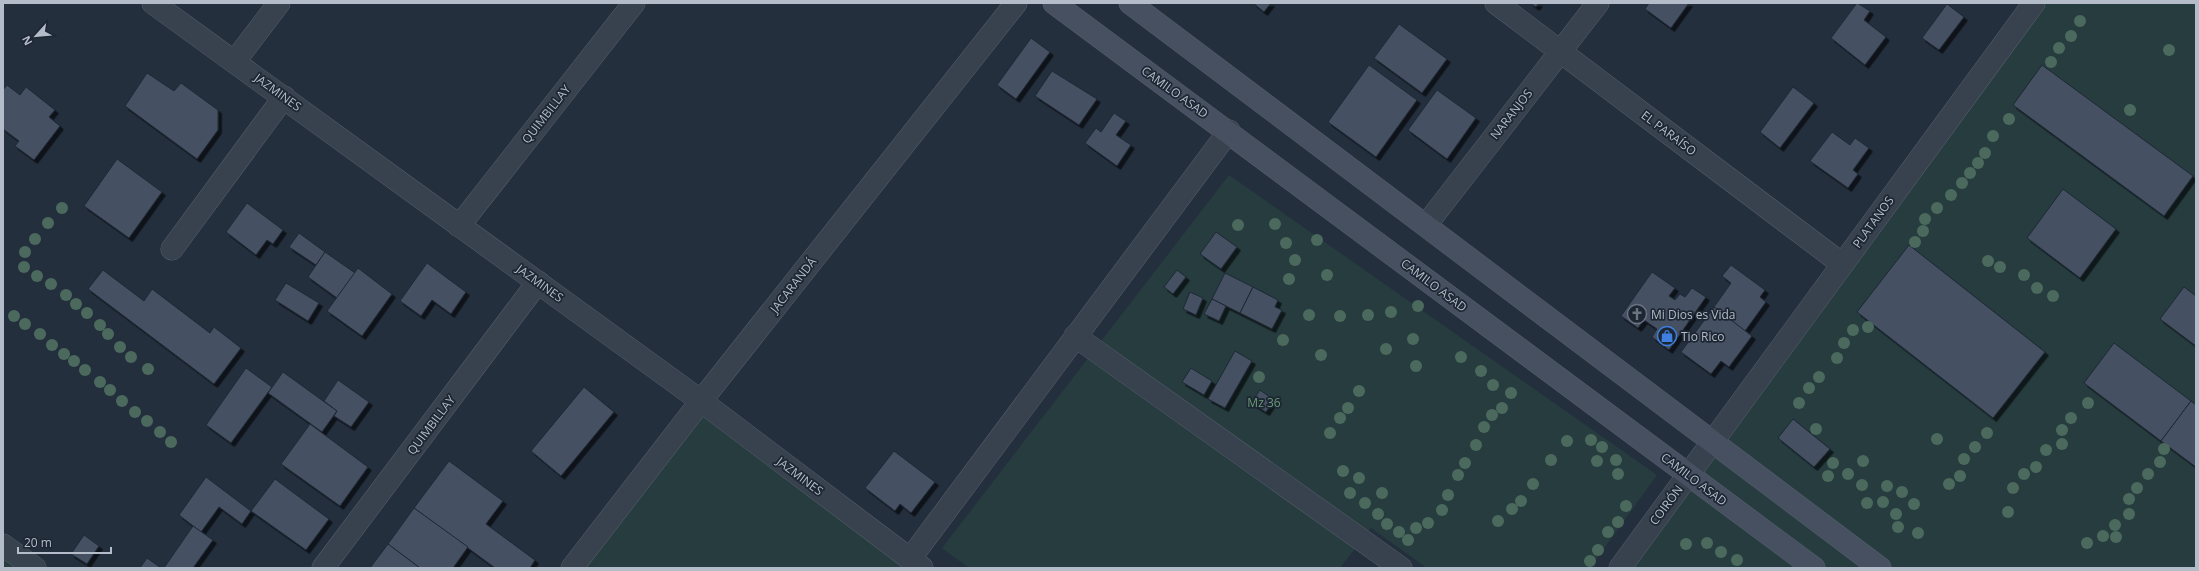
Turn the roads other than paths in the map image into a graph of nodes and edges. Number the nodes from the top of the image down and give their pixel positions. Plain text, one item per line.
1 (153, 3) edge
2 (279, 3) edge
3 (634, 3) edge
4 (1016, 3) edge
5 (1054, 3) edge
6 (1130, 3) edge
7 (1496, 3) edge
8 (1598, 3) edge
9 (2034, 3) edge
10 (1560, 51) junction
11 (235, 60) junction
12 (284, 97) junction
13 (1229, 131) junction
14 (1426, 225) junction
15 (459, 226) junction
16 (172, 249) dead end
17 (1842, 264) junction
18 (538, 282) junction
19 (1075, 336) junction
20 (701, 401) junction
21 (1712, 442) junction
22 (1689, 475) junction
23 (3, 545) edge
24 (916, 563) edge
25 (35, 568) edge
26 (323, 568) edge
27 (572, 568) edge
28 (1401, 568) edge
29 (1620, 568) edge
30 (1814, 568) edge
31 (1880, 568) edge

1 - 11 street, JAZMINES
2 - 11 street
3 - 15 street, QUIMBILLAY
4 - 20 street, JACARANDÁ
5 - 13 street, CAMILO ASAD
6 - 14 street
7 - 10 street, EL PARAÍSO
8 - 10 street, NARANJOS
9 - 17 street, PLATANOS
10 - 14 street, NARANJOS
10 - 17 street, EL PARAÍSO
11 - 12 street, JAZMINES
12 - 15 street, JAZMINES
12 - 16 street
13 - 19 street
13 - 22 street, CAMILO ASAD
14 - 21 street
15 - 18 street, JAZMINES
17 - 21 street, PLATANOS
18 - 20 street, JAZMINES
18 - 26 street, QUIMBILLAY
19 - 24 street
19 - 28 street
20 - 24 street, JAZMINES
20 - 27 street, JACARANDÁ
21 - 22 street, COIRÓN
21 - 31 street
22 - 29 street, COIRÓN
22 - 30 street, CAMILO ASAD
23 - 25 street

